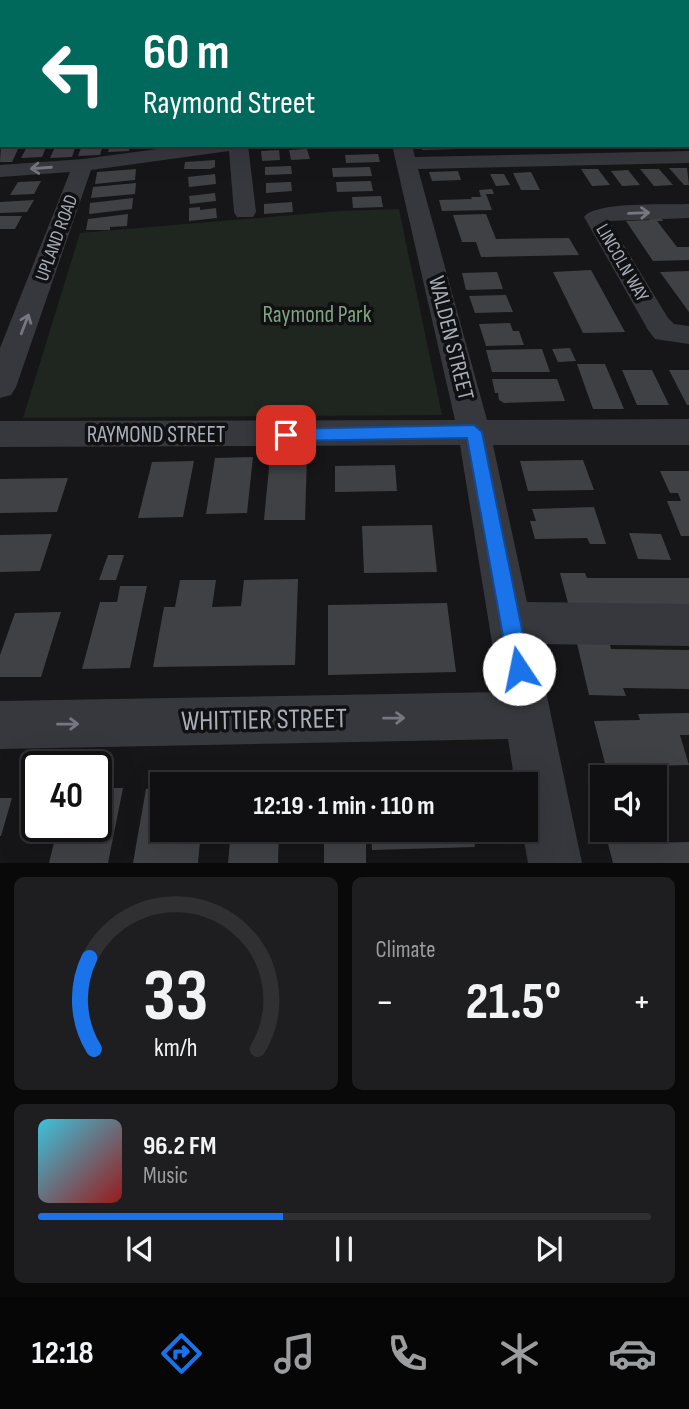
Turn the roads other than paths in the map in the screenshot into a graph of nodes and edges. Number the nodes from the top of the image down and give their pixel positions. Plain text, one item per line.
1 (221, 147) edge
2 (236, 147) edge
3 (678, 153) edge
4 (405, 154) edge
5 (83, 165) junction
6 (0, 171) edge
7 (689, 211) edge
8 (245, 212) dead end
9 (689, 335) edge
10 (0, 387) edge
11 (474, 432) junction
12 (689, 432) edge
13 (0, 435) edge
14 (511, 623) junction
15 (689, 625) edge
16 (528, 715) junction
17 (0, 725) edge
18 (555, 863) edge

1 - 5 street
2 - 8 street
3 - 4 street
4 - 11 street, WALDEN STREET
5 -> 6 street, UPLAND ROAD
10 -> 5 street, UPLAND ROAD
9 -> 7 street, LINCOLN WAY
11 - 12 street, RAYMOND STREET
11 - 13 street, RAYMOND STREET
11 - 14 street, WALDEN STREET
14 - 15 street
14 - 16 street, WALDEN STREET
17 -> 16 street, WHITTIER STREET
16 - 18 street, WALDEN STREET

